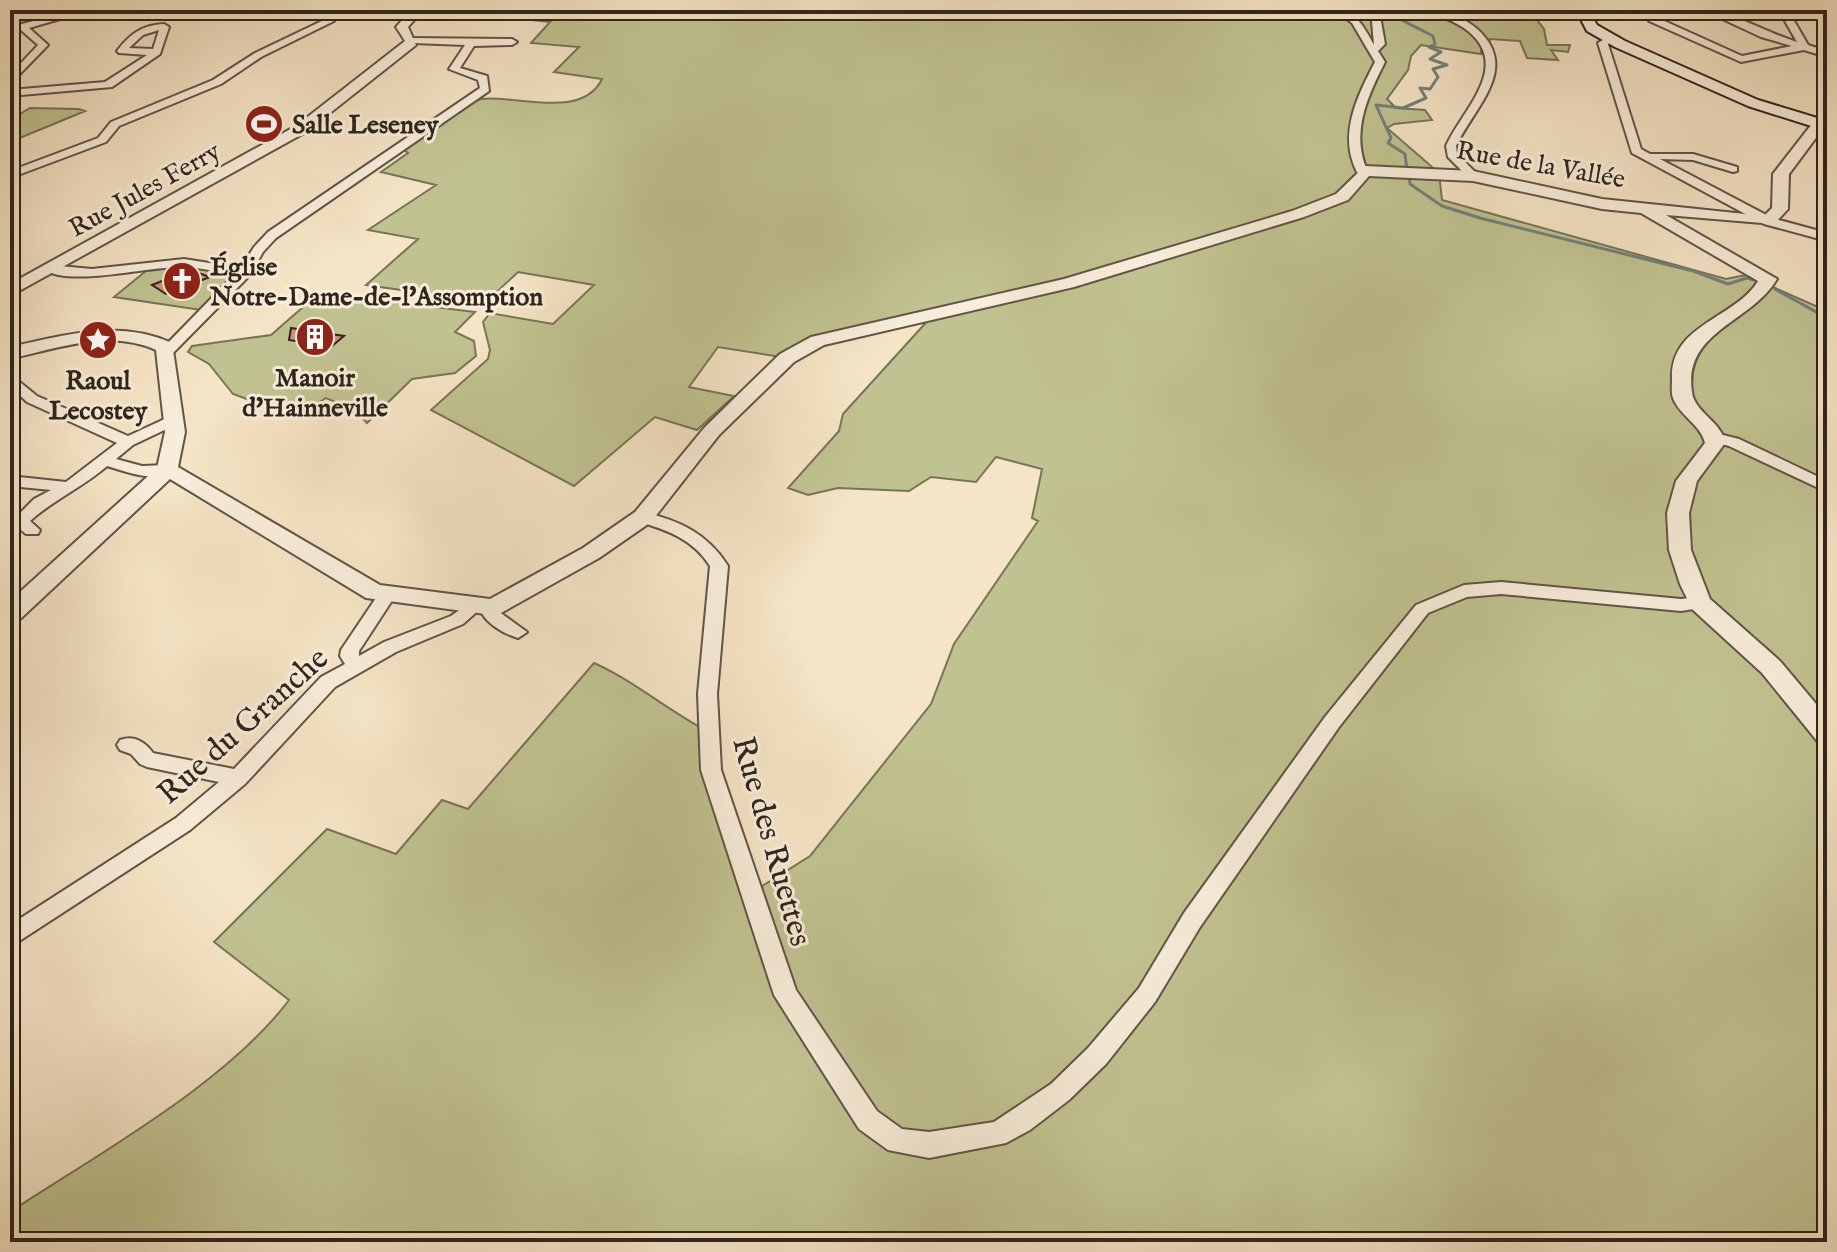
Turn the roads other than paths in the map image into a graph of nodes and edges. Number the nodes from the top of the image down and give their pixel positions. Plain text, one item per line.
1 (87, 10) edge
2 (417, 10) edge
3 (1338, 10) edge
4 (1375, 10) edge
5 (1434, 10) edge
6 (1582, 10) edge
7 (1680, 10) edge
8 (1707, 10) edge
9 (1656, 13) edge
10 (329, 21) dead end
11 (1790, 21) dead end
12 (23, 27) junction
13 (10, 30) edge
14 (1609, 39) junction
15 (413, 40) junction
16 (512, 42) dead end
17 (471, 43) junction
18 (1804, 47) junction
19 (1375, 49) junction
20 (157, 52) dead end
21 (1827, 54) edge
22 (30, 59) junction
23 (10, 63) edge
24 (11, 80) edge
25 (10, 93) edge
26 (1825, 121) edge
27 (1648, 158) junction
28 (1733, 169) dead end
29 (1362, 172) junction
30 (10, 175) edge
31 (1473, 176) junction
32 (1643, 207) junction
33 (1768, 221) junction
34 (1827, 237) edge
35 (49, 269) junction
36 (245, 272) junction
37 (10, 291) edge
38 (167, 351) junction
39 (10, 353) edge
40 (10, 378) edge
41 (174, 420) junction
42 (1715, 438) junction
43 (128, 442) junction
44 (105, 461) junction
45 (167, 470) junction
46 (10, 481) edge
47 (68, 487) junction
48 (1827, 487) edge
49 (643, 517) junction
50 (21, 524) edge
51 (386, 596) junction
52 (1700, 603) junction
53 (480, 608) junction
54 (11, 612) edge
55 (518, 632) dead end
56 (355, 665) junction
57 (1827, 735) edge
58 (127, 745) dead end
59 (238, 778) junction
60 (10, 937) edge

1 - 12 street
2 - 15 street
3 - 19 street
4 - 19 street
5 - 31 street
6 - 14 main road
7 - 9 street
8 - 18 street
9 - 18 street
10 - 30 street
11 - 18 street
12 - 13 street
12 - 22 street
14 - 26 main road
14 - 27 street
15 - 17 street
15 - 35 street, Rue Jules Ferry
16 - 17 street
17 - 36 street
18 - 21 street
19 - 29 street
20 - 25 street
22 - 23 street
22 - 24 street
26 - 33 street
27 - 28 street
27 - 33 street
29 - 31 street, Rue de la Vallée
29 - 49 street
31 - 32 street, Rue de la Vallée
32 - 33 street, Rue de la Vallée
32 - 42 street
33 - 34 street
35 - 36 street
35 - 37 street, Rue Jules Ferry
36 - 38 street
38 - 39 street
38 - 41 street
40 - 43 street
41 - 43 street
41 - 45 street
42 - 48 street
42 - 52 street
43 - 44 street
44 - 45 street
44 - 47 street
45 - 51 street
45 - 54 street
46 - 47 street
47 - 50 street
49 - 52 street, Rue des Ruettes
49 - 53 street
51 - 53 street
51 - 56 street, Rue du Granche
52 - 57 street
53 - 55 street
53 - 56 street, Rue du Granche
56 - 59 street, Rue du Granche
58 - 59 street
59 - 60 street, Rue du Granche

